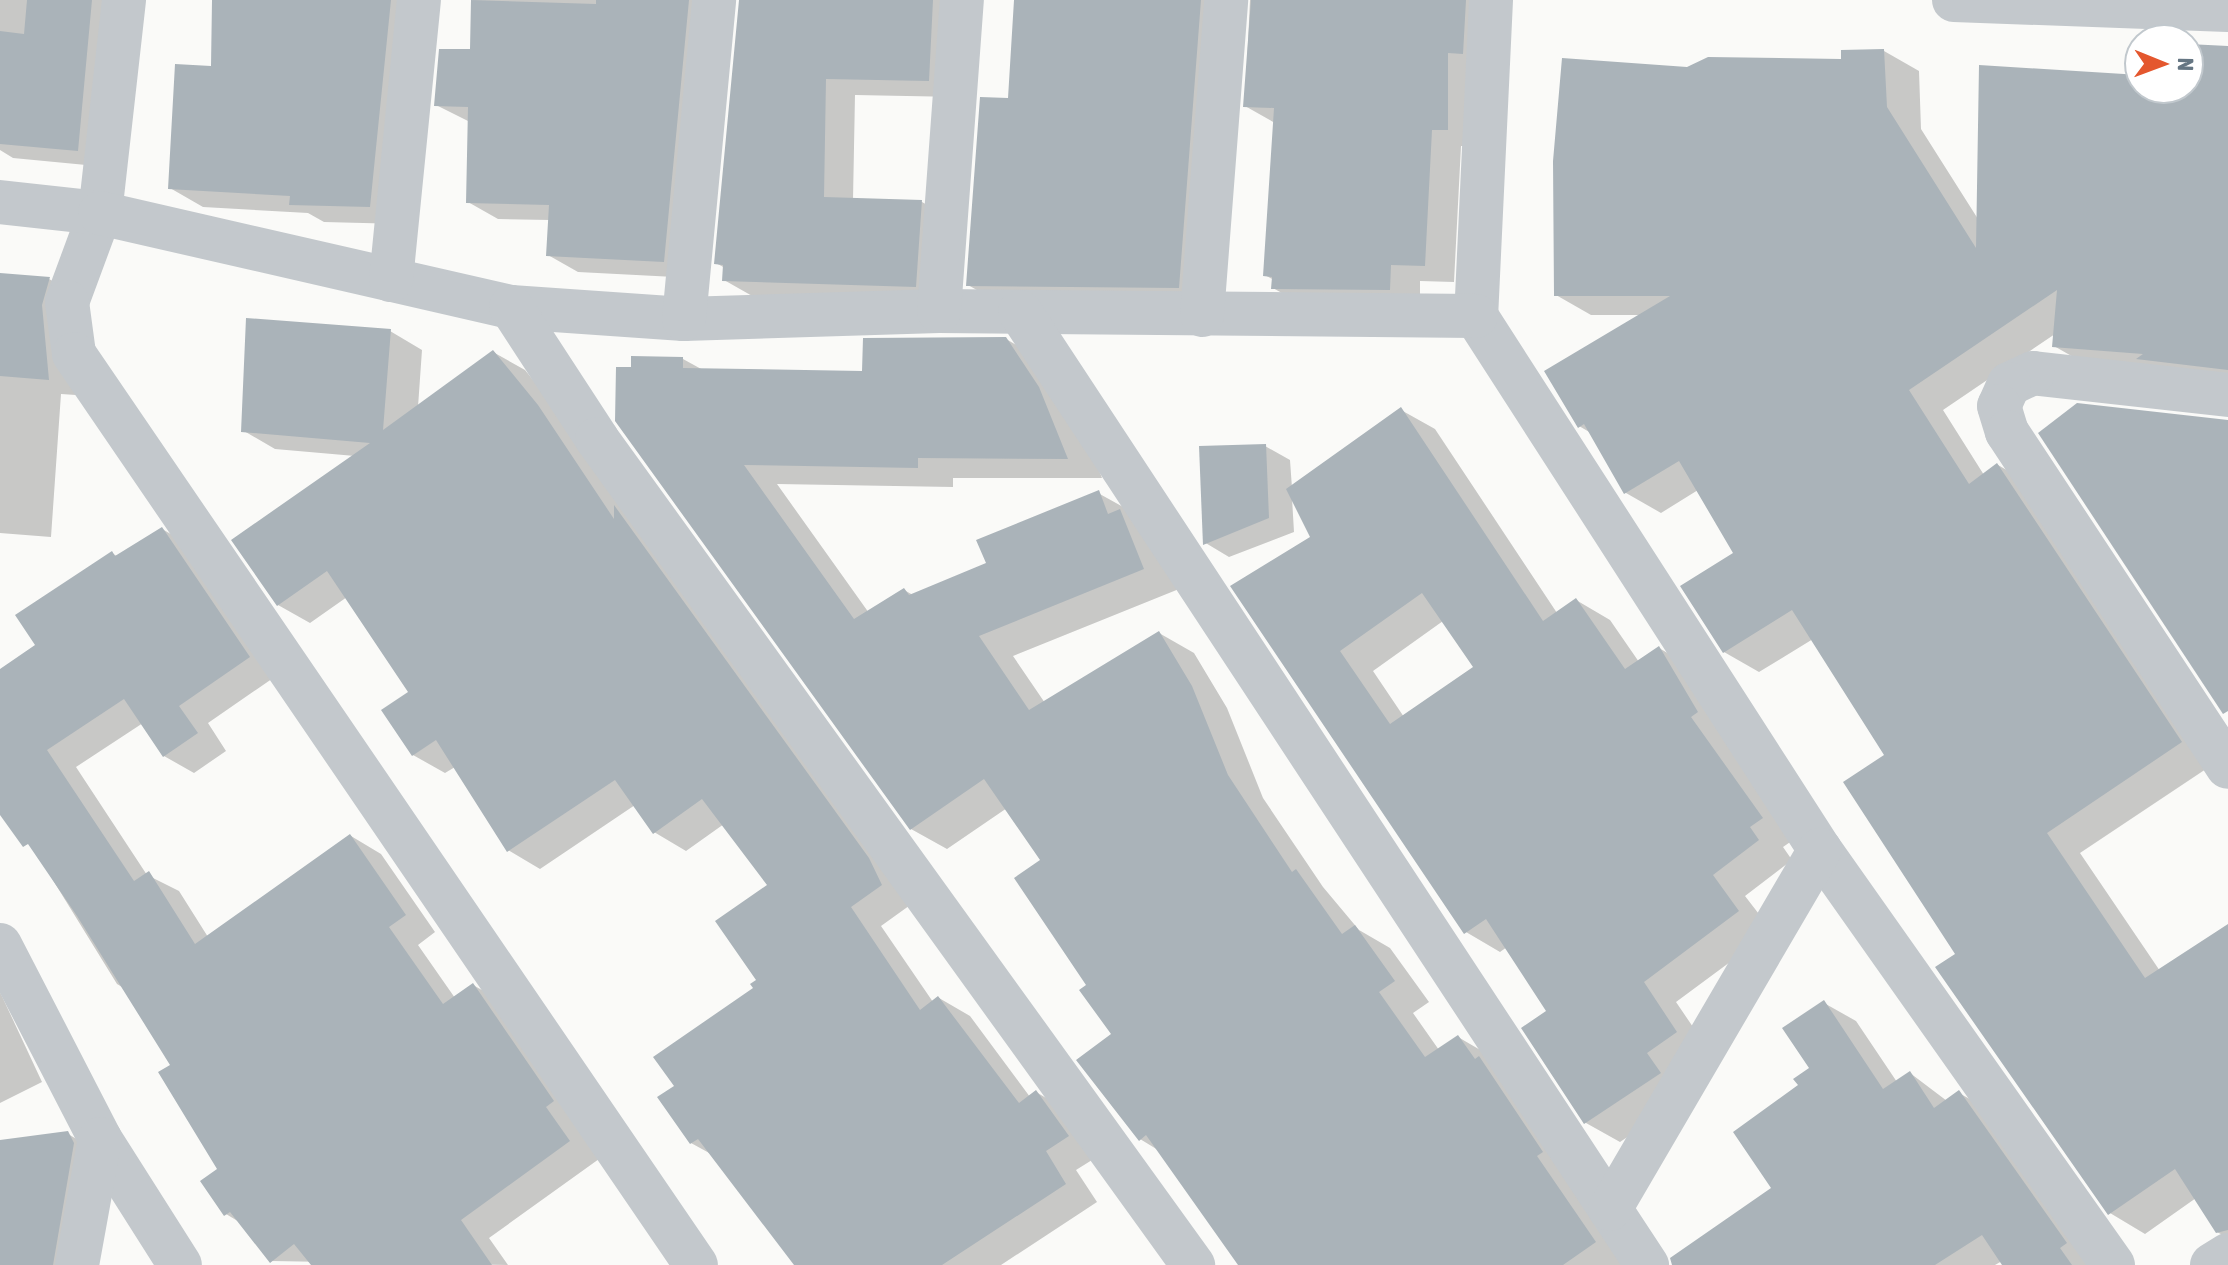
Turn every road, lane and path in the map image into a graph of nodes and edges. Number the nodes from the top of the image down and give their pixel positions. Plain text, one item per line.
1 (124, 0) edge
2 (419, 0) edge
3 (714, 0) edge
4 (962, 0) edge
5 (1226, 0) edge
6 (1491, 0) edge
7 (1954, 0) edge
8 (2228, 10) edge
9 (0, 202) edge
10 (100, 213) junction
11 (391, 280) junction
12 (511, 307) junction
13 (939, 311) junction
14 (1020, 312) junction
15 (1202, 315) junction
16 (1476, 316) junction
17 (684, 319) junction
18 (2228, 395) edge
19 (2228, 767) edge
20 (1820, 850) junction
21 (0, 945) edge
22 (100, 1139) junction
23 (1610, 1209) junction
24 (2228, 1255) edge
25 (1629, 1259) edge
26 (77, 1265) edge
27 (180, 1265) edge
28 (696, 1265) edge
29 (1193, 1265) edge
30 (2113, 1265) edge
31 (2212, 1265) edge

1 - 10 street
2 - 11 street
3 - 17 street
4 - 13 street
5 - 15 street
6 - 16 street
7 - 8 street
9 - 10 street
10 - 11 street
10 - 28 street
11 - 12 street
12 - 17 street
12 - 29 street
13 - 14 street
13 - 17 street
14 - 15 street
14 - 23 street
15 - 16 street
16 - 20 street
18 - 19 street
20 - 23 street
20 - 30 street
21 - 22 street
22 - 26 street
22 - 27 street
23 - 25 street
24 - 31 street

